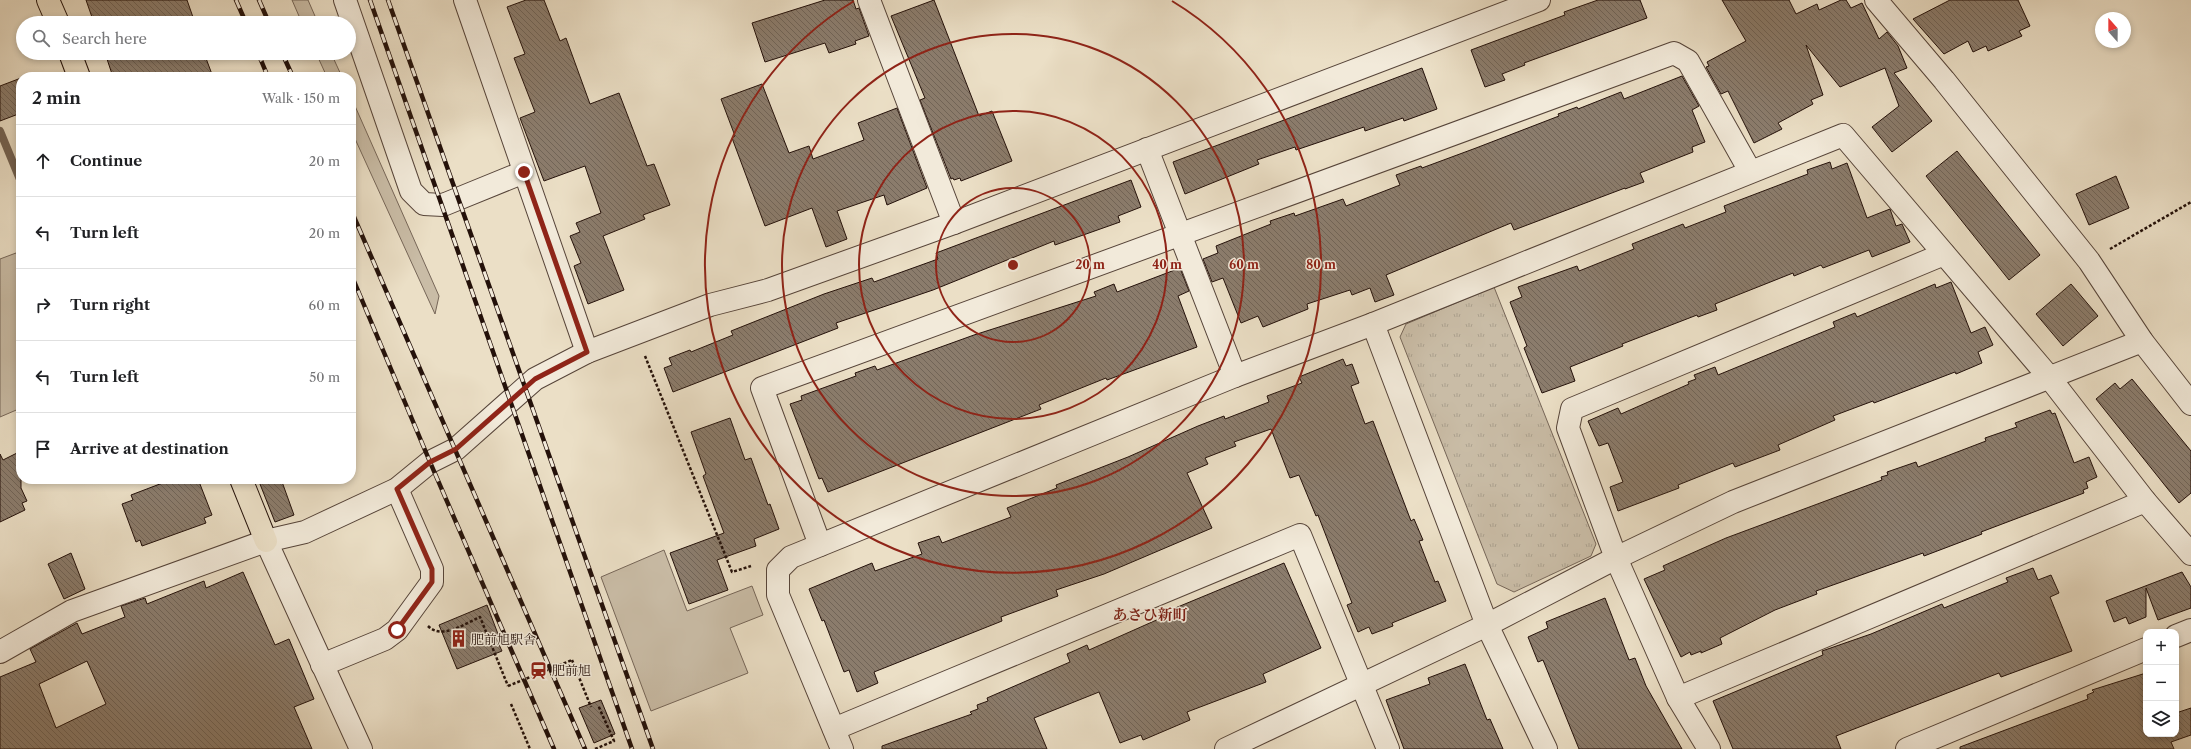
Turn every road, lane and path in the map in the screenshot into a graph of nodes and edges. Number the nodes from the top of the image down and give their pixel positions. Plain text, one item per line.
1 (48, 0) edge
2 (345, 0) edge
3 (465, 0) edge
4 (869, 0) edge
5 (1540, 0) edge
6 (1876, 0) edge
7 (55, 16) edge
8 (351, 16) edge
9 (356, 32) edge
10 (73, 60) edge
11 (77, 72) edge
12 (1147, 149) junction
13 (1750, 171) junction
14 (524, 172) junction
15 (2191, 202) edge
16 (954, 223) junction
17 (1180, 234) junction
18 (1944, 254) junction
19 (2089, 261) junction
20 (1373, 324) junction
21 (636, 333) junction
22 (2142, 341) junction
23 (587, 352) junction
24 (1235, 376) junction
25 (2049, 377) junction
26 (2191, 404) edge
27 (243, 484) edge
28 (397, 489) junction
29 (2145, 501) junction
30 (266, 541) junction
31 (820, 545) junction
32 (2191, 554) edge
33 (1616, 558) junction
34 (750, 566) dead end
35 (424, 621) dead end
36 (1487, 625) junction
37 (2191, 630) edge
38 (2179, 635) edge
39 (2143, 650) edge
40 (0, 652) edge
41 (322, 665) junction
42 (1360, 686) junction
43 (1678, 698) junction
44 (511, 704) dead end
45 (598, 704) dead end
46 (591, 707) dead end
47 (834, 729) junction
48 (361, 749) edge
49 (530, 749) edge
50 (594, 749) edge
51 (842, 749) edge
52 (1226, 749) edge
53 (1388, 749) edge
54 (1546, 749) edge
55 (1709, 749) edge
56 (1907, 749) edge

1 - 7 main road
2 - 8 street
3 - 14 street
4 - 16 street
5 - 12 street
6 - 19 street
9 - 14 street
10 - 11 main road
12 - 16 street
12 - 17 street
13 - 17 street
13 - 18 street
13 - 20 street
14 - 23 street
15 - 19 path
16 - 21 street
17 - 24 street
17 - 31 street
18 - 25 street
18 - 33 street
19 - 22 street
20 - 24 street
20 - 36 street
21 - 23 street
21 - 34 path
22 - 25 street
22 - 26 street
23 - 28 street
24 - 31 street
25 - 29 street
25 - 33 street
27 - 30 main road
28 - 30 street
28 - 41 street
29 - 32 street
29 - 43 street
30 - 40 street
30 - 41 street
31 - 47 street
33 - 36 street
33 - 43 street
35 - 46 path, bridge
36 - 42 street
36 - 54 street
37 - 38 street
39 - 56 street
41 - 48 street
42 - 47 street
42 - 52 street
42 - 53 street
43 - 55 street
44 - 49 path
45 - 50 path
47 - 51 street

